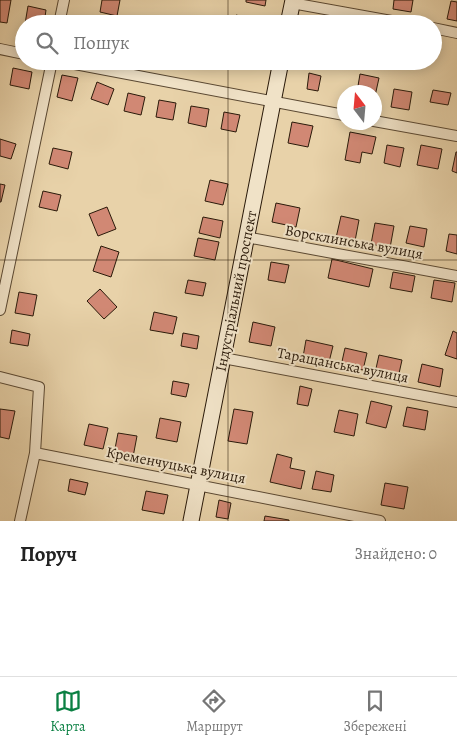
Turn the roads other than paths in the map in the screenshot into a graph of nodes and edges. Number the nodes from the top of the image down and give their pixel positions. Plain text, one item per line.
1 (64, 0) edge
2 (292, 1) edge
3 (61, 15) edge
4 (290, 15) edge
5 (363, 15) edge
6 (442, 30) edge
7 (457, 33) edge
8 (0, 49) edge
9 (15, 52) edge
10 (50, 70) edge
11 (106, 70) edge
12 (279, 70) edge
13 (273, 102) junction
14 (337, 114) edge
15 (382, 122) edge
16 (457, 136) edge
17 (246, 237) junction
18 (457, 276) edge
19 (0, 310) edge
20 (223, 358) junction
21 (0, 377) edge
22 (457, 402) edge
23 (35, 453) junction
24 (198, 484) junction
25 (20, 521) edge
26 (191, 521) edge
27 (380, 521) edge

1 - 3 street
2 - 4 street
2 - 5 street
6 - 7 street
8 - 9 street
10 - 19 street
11 - 13 street
12 - 13 street, Індустріальний проспект
13 - 14 street
13 - 17 street, Індустріальний проспект
15 - 16 street
17 - 18 street, Ворсклинська вулиця
17 - 20 street, Індустріальний проспект
20 - 22 street, Таращанська вулиця
20 - 24 street, Індустріальний проспект
21 - 23 street
23 - 24 street, Кременчуцька вулиця
23 - 25 street
24 - 26 street, Індустріальний проспект
24 - 27 street, Кременчуцька вулиця

